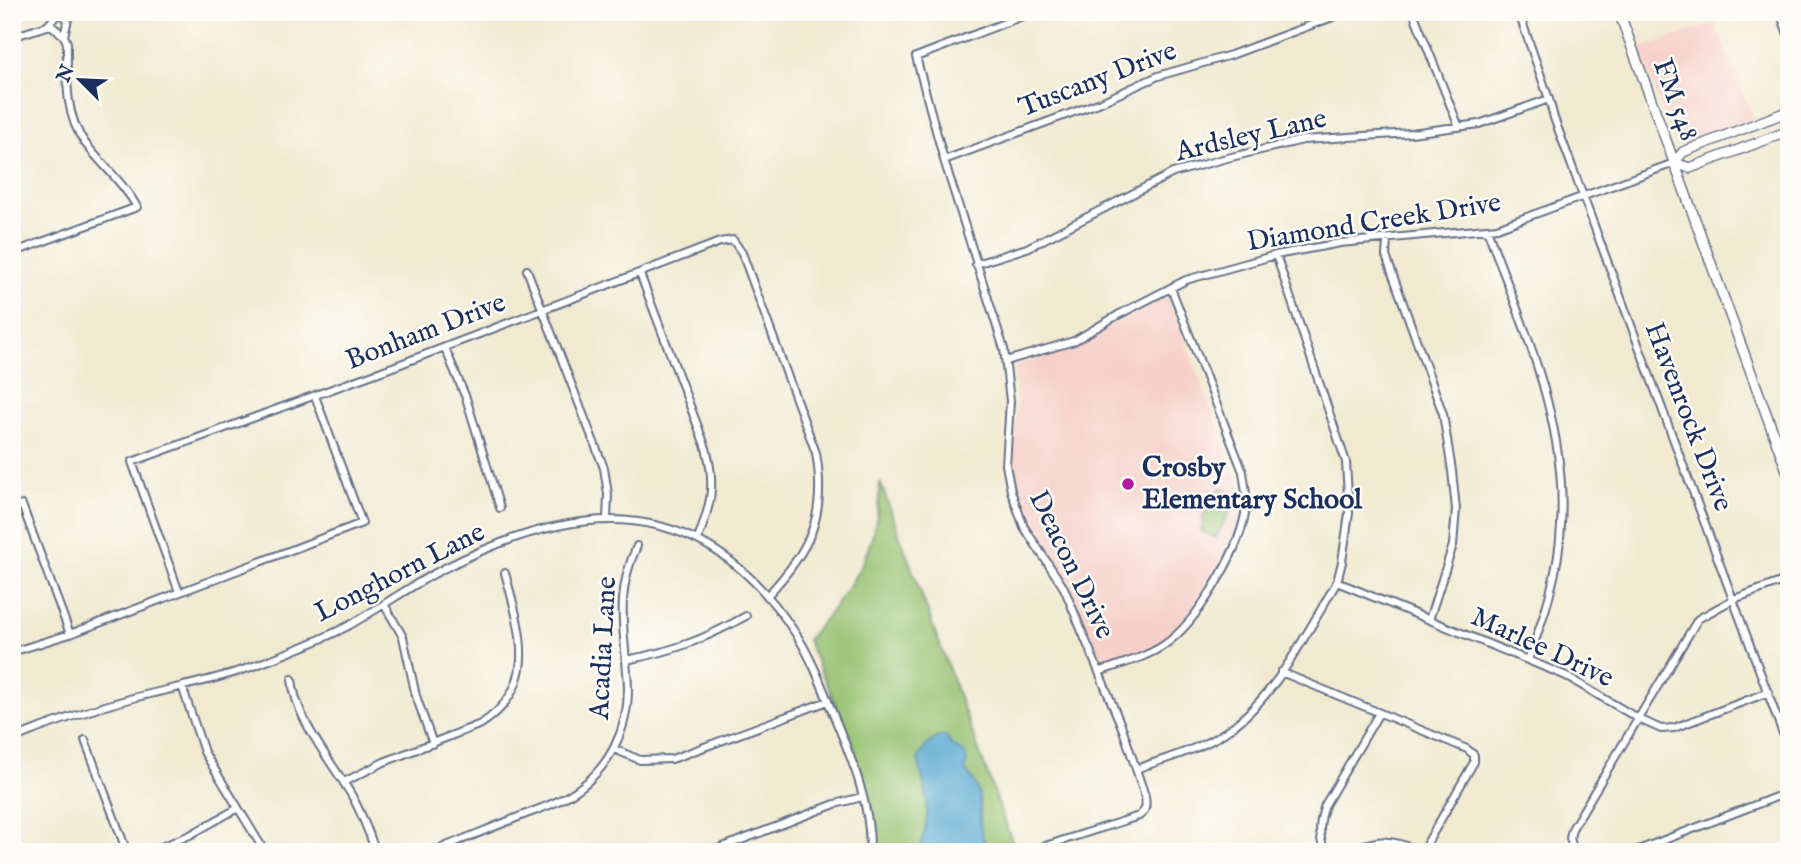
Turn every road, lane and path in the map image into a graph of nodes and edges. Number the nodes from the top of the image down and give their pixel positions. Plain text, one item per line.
1 (1033, 12) edge
2 (1346, 12) edge
3 (1413, 12) edge
4 (1619, 12) edge
5 (1780, 12) edge
6 (1522, 22) dead end
7 (47, 26) junction
8 (64, 36) junction
9 (12, 37) edge
10 (1789, 37) edge
11 (1549, 99) junction
12 (1789, 111) edge
13 (1460, 127) junction
14 (1789, 131) edge
15 (944, 160) junction
16 (1674, 163) junction
17 (1583, 197) junction
18 (1487, 229) junction
19 (1387, 240) junction
20 (12, 253) edge
21 (1276, 255) junction
22 (976, 264) junction
23 (527, 270) dead end
24 (640, 274) junction
25 (1171, 288) junction
26 (544, 309) junction
27 (445, 348) junction
28 (1006, 361) junction
29 (315, 396) junction
30 (1789, 476) edge
31 (12, 508) edge
32 (500, 508) dead end
33 (607, 519) junction
34 (698, 539) junction
35 (636, 546) dead end
36 (505, 573) dead end
37 (1789, 579) edge
38 (1337, 582) junction
39 (180, 592) junction
40 (767, 596) junction
41 (1734, 599) junction
42 (384, 604) junction
43 (746, 615) dead end
44 (1429, 620) junction
45 (70, 634) junction
46 (12, 652) edge
47 (626, 660) junction
48 (1528, 660) junction
49 (1099, 672) junction
50 (1281, 673) junction
51 (292, 679) dead end
52 (182, 686) junction
53 (1769, 692) junction
54 (828, 701) junction
55 (1379, 713) junction
56 (1639, 719) junction
57 (13, 737) edge
58 (85, 740) dead end
59 (433, 744) junction
60 (614, 749) junction
61 (1789, 750) edge
62 (1136, 769) junction
63 (344, 782) junction
64 (1789, 792) edge
65 (862, 797) junction
66 (238, 808) junction
67 (127, 852) edge
68 (149, 852) edge
69 (265, 852) edge
70 (376, 852) edge
71 (432, 852) edge
72 (710, 852) edge
73 (870, 852) edge
74 (1037, 852) edge
75 (1325, 852) edge
76 (1344, 852) edge
77 (1421, 852) edge
78 (1574, 852) edge
79 (1633, 852) edge

1 - 15 street, Deacon Drive
2 - 15 street, Tuscany Drive
3 - 13 street
4 - 16 main road, FM 548 / FM 548
5 - 10 street
6 - 11 street, Havenrock Drive
7 - 8 street
7 - 8 street
7 - 9 street
8 - 20 street
11 - 13 street, Ardsley Lane
11 - 17 street, Havenrock Drive
12 - 16 main road
13 - 22 street, Ardsley Lane
14 - 16 main road
15 - 22 street, Deacon Drive
16 - 17 street, Diamond Creek Drive
16 - 30 main road, FM 548
17 - 18 street, Diamond Creek Drive
17 - 41 street, Havenrock Drive
18 - 19 street, Diamond Creek Drive
18 - 48 street
19 - 21 street, Diamond Creek Drive
19 - 44 street
21 - 25 street, Diamond Creek Drive
21 - 38 street
22 - 28 street, Deacon Drive
23 - 26 street
24 - 26 street, Bonham Drive
24 - 34 street
24 - 40 street, Bonham Drive
25 - 28 street, Diamond Creek Drive
25 - 49 street
26 - 27 street, Bonham Drive
26 - 33 street
27 - 29 street, Bonham Drive
27 - 32 street
28 - 49 street, Deacon Drive
29 - 39 street
29 - 39 street, Bonham Drive
31 - 45 street
33 - 34 street, Longhorn Lane
33 - 42 street, Longhorn Lane
34 - 40 street, Longhorn Lane
35 - 47 street, Acadia Lane
36 - 59 street
37 - 41 street
38 - 44 street, Marlee Drive
38 - 50 street
39 - 45 street
40 - 54 street, Longhorn Lane
41 - 53 street, Havenrock Drive
41 - 56 street
42 - 52 street, Longhorn Lane
42 - 59 street
43 - 47 street
44 - 48 street, Marlee Drive
45 - 46 street
47 - 60 street, Acadia Lane
48 - 56 street, Marlee Drive
49 - 62 street, Deacon Drive
50 - 55 street
50 - 62 street
51 - 63 street
52 - 57 street, Longhorn Lane
52 - 66 street
53 - 56 street, Marlee Drive
53 - 61 street, Havenrock Drive
54 - 60 street
54 - 65 street, Longhorn Lane
55 - 75 street
55 - 77 street
56 - 78 street
58 - 67 street
59 - 63 street
60 - 71 street, Acadia Lane
62 - 74 street, Deacon Drive
63 - 70 street
64 - 79 street
65 - 72 street
65 - 73 street, Longhorn Lane
66 - 68 street
66 - 69 street
76 - 77 street

